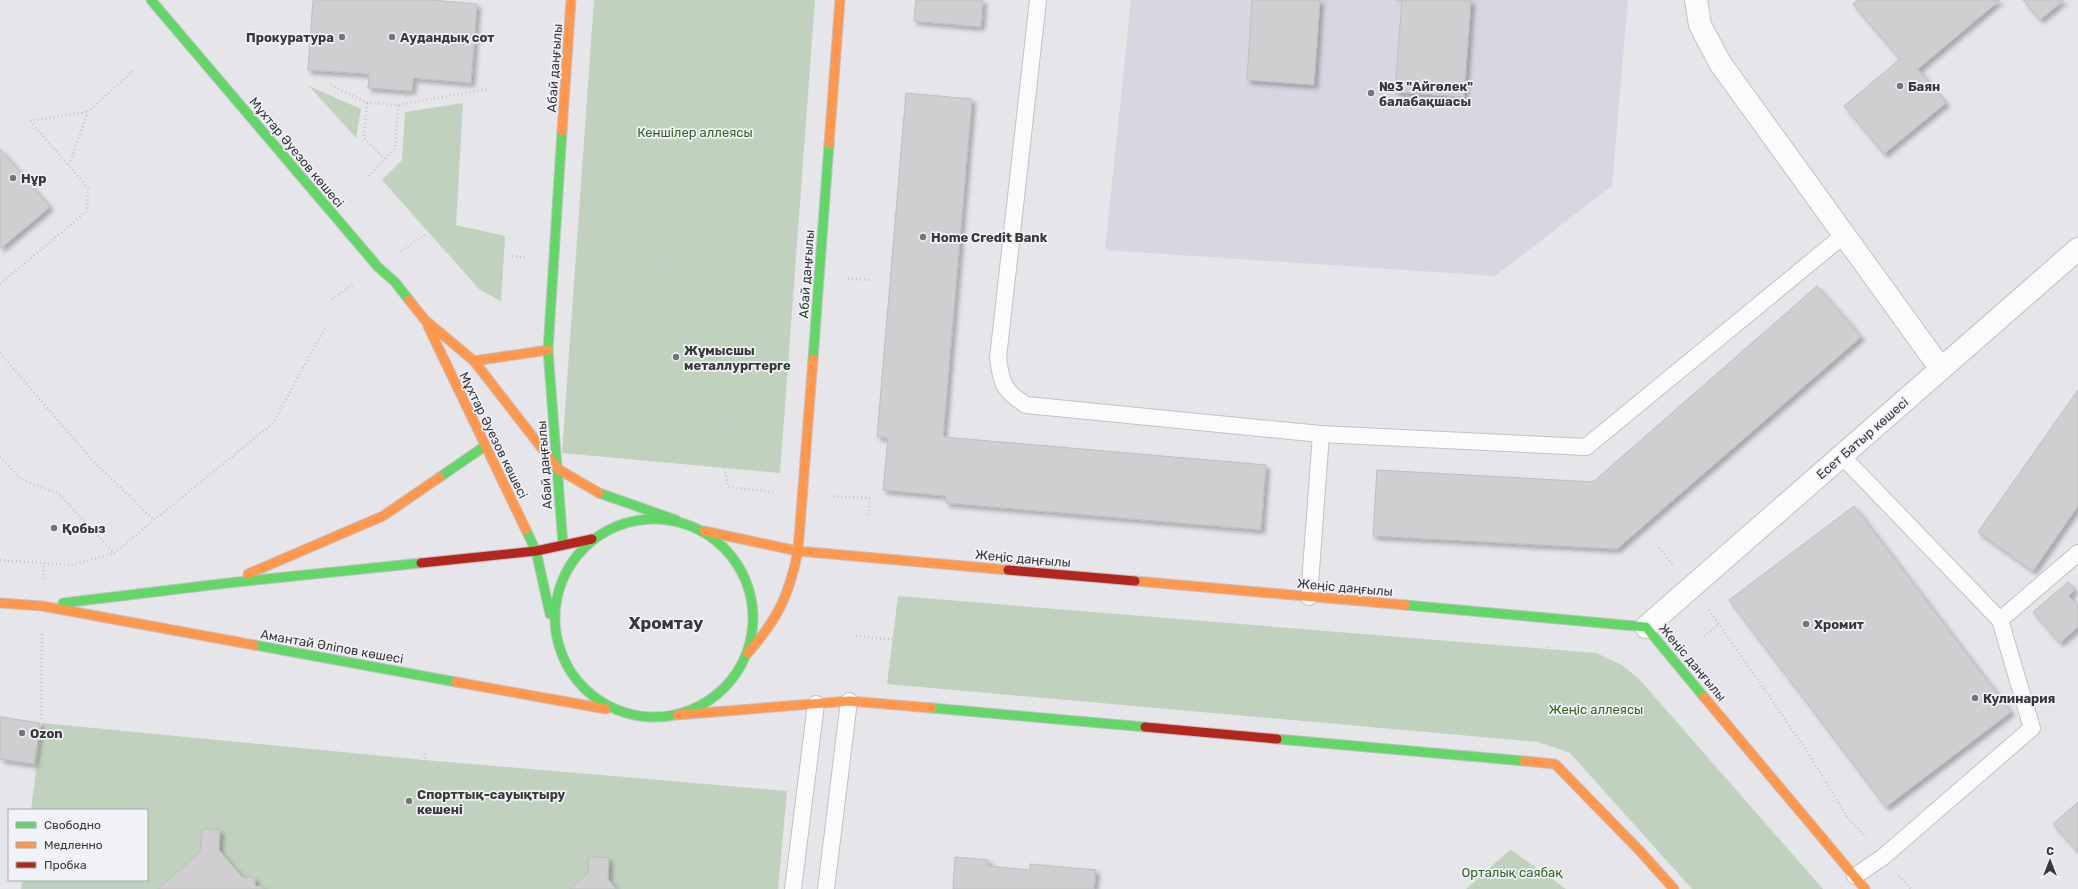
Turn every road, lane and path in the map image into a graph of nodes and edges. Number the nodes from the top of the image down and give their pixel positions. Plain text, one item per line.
1 (151, 0) edge
2 (571, 0) edge
3 (682, 0) edge
4 (723, 0) edge
5 (840, 0) edge
6 (1038, 0) edge
7 (1696, 0) edge
8 (134, 70) dead end
9 (331, 85) dead end
10 (488, 88) dead end
11 (367, 103) junction
12 (398, 105) junction
13 (88, 112) junction
14 (385, 159) junction
15 (69, 165) junction
16 (369, 176) dead end
17 (1844, 235) junction
18 (2078, 249) edge
19 (512, 256) dead end
20 (553, 259) junction
21 (663, 262) junction
22 (704, 265) junction
23 (819, 277) junction
24 (870, 280) dead end
25 (0, 284) edge
26 (425, 320) junction
27 (324, 328) dead end
28 (548, 350) junction
29 (0, 353) edge
30 (474, 361) junction
31 (1941, 369) junction
32 (616, 419) junction
33 (727, 426) junction
34 (1321, 434) junction
35 (485, 446) junction
36 (1842, 456) junction
37 (0, 457) edge
38 (614, 458) dead end
39 (724, 465) dead end
40 (558, 469) junction
41 (154, 520) junction
42 (676, 520) junction
43 (704, 531) junction
44 (592, 539) junction
45 (563, 545) junction
46 (1659, 548) dead end
47 (536, 551) junction
48 (798, 551) junction
49 (114, 553) junction
50 (2078, 553) edge
51 (0, 560) edge
52 (1678, 570) dead end
53 (228, 583) junction
54 (1310, 597) junction
55 (0, 603) edge
56 (42, 606) junction
57 (1709, 610) dead end
58 (1549, 618) junction
59 (2000, 620) junction
60 (1719, 624) junction
61 (1646, 627) junction
62 (554, 632) junction
63 (856, 636) dead end
64 (1704, 636) dead end
65 (748, 653) junction
66 (1640, 680) dead end
67 (1549, 698) junction
68 (849, 701) junction
69 (816, 704) junction
70 (617, 711) junction
71 (1597, 714) junction
72 (677, 715) junction
73 (41, 719) dead end
74 (1561, 741) dead end
75 (425, 752) dead end
76 (1538, 763) junction
77 (422, 794) dead end
78 (1883, 857) junction
79 (1855, 876) junction
80 (793, 889) edge
81 (826, 889) edge
82 (1674, 889) edge
83 (1754, 889) edge
84 (1865, 889) edge
85 (1911, 889) edge

1 - 26 main road, Мұхтар Әуезов көшесі
2 - 20 main road, Абай даңғылы
3 - 21 path
4 - 22 path
5 - 23 main road, Абай даңғылы
6 - 34 lane
7 - 17 street
8 - 13 path
9 - 11 path
10 - 12 path
11 - 12 path
11 - 14 path
12 - 14 path
13 - 15 path
13 - 15 path
14 - 16 path
15 - 25 path
17 - 31 street
17 - 34 lane
18 - 31 street, Есет Батыр көшесі
19 - 20 path
20 - 21 path
20 - 28 main road, Абай даңғылы
21 - 22 path
21 - 32 path
22 - 23 path
22 - 33 path
23 - 24 path
23 - 48 main road, Абай даңғылы
26 - 30 main road, Мұхтар Әуезов көшесі
26 - 35 main road, Мұхтар Әуезов көшесі
27 - 41 path
28 - 30 main road
28 - 40 main road, Абай даңғылы
29 - 41 path
30 - 40 main road, Мұхтар Әуезов көшесі
31 - 36 street, Есет Батыр көшесі
32 - 33 path
32 - 38 path
33 - 39 path
34 - 54 lane
35 - 47 main road, Мұхтар Әуезов көшесі
35 - 53 main road
36 - 59 lane
36 - 61 street, Есет Батыр көшесі
37 - 49 path
40 - 42 main road, Мұхтар Әуезов көшесі
40 - 45 main road, Абай даңғылы
41 - 49 path
42 - 43 main road, Мұхтар Әуезов көшесі
42 - 44 main road
43 - 48 main road, Жеңіс даңғылы
43 - 65 main road
44 - 45 main road, Амантай Әліпов көшесі
44 - 62 main road
45 - 47 main road, Амантай Әліпов көшесі
46 - 52 path
47 - 53 main road, Амантай Әліпов көшесі
47 - 62 main road, Мұхтар Әуезов көшесі
48 - 54 main road, Жеңіс даңғылы
48 - 65 main road, Абай даңғылы
49 - 51 path
50 - 59 lane
53 - 56 main road, Амантай Әліпов көшесі
54 - 58 main road, Жеңіс даңғылы
55 - 56 main road, Амантай Әліпов көшесі
56 - 70 main road, Амантай Әліпов көшесі
56 - 73 path
57 - 60 path
58 - 61 main road, Жеңіс даңғылы
58 - 67 path
59 - 78 lane
60 - 64 path
60 - 78 path
61 - 79 main road, Жеңіс даңғылы
62 - 70 main road
63 - 67 path
65 - 72 main road
66 - 71 path
67 - 71 path
67 - 76 path
68 - 69 main road
68 - 76 main road
68 - 81 lane
69 - 72 main road
69 - 80 lane
70 - 72 main road, Амантай Әліпов көшесі
71 - 74 path
71 - 83 path
75 - 77 path
76 - 82 main road
78 - 79 lane
78 - 85 path
79 - 84 main road, Жеңіс даңғылы

